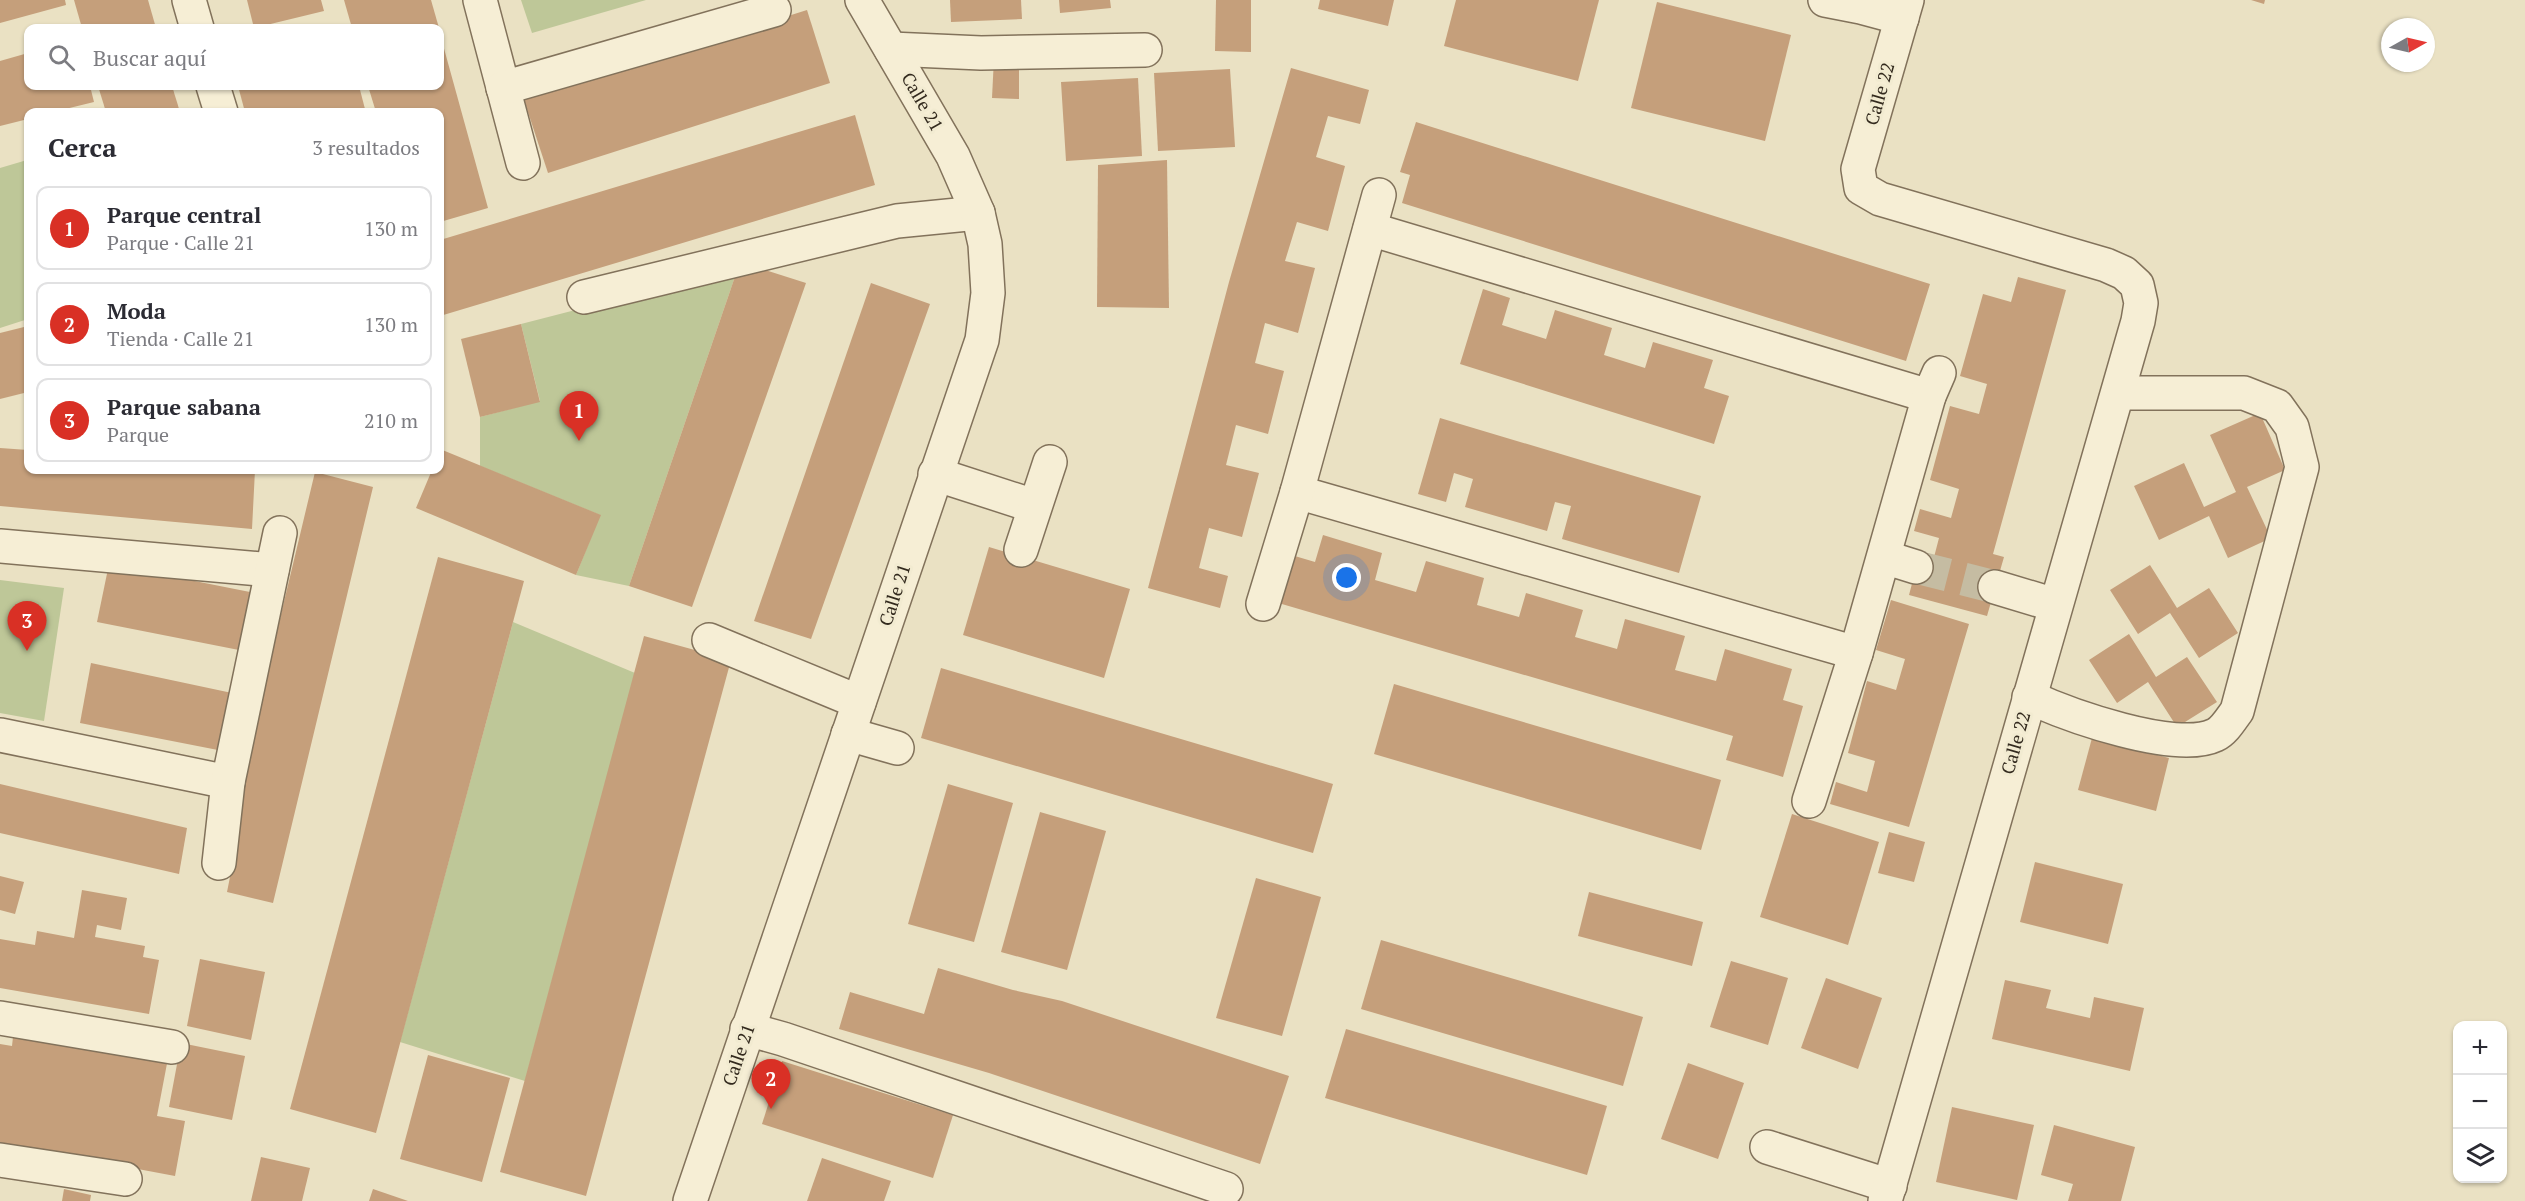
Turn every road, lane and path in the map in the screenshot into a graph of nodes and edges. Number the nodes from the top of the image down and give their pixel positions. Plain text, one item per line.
1 (189, 0) edge
2 (480, 0) edge
3 (862, 0) edge
4 (1825, 0) edge
5 (1862, 3) edge
6 (1905, 9) edge
7 (774, 10) dead end
8 (196, 24) edge
9 (891, 50) junction
10 (1145, 50) dead end
11 (503, 88) junction
12 (214, 90) edge
13 (220, 108) edge
14 (523, 163) dead end
15 (1379, 195) dead end
16 (978, 213) junction
17 (1370, 230) junction
18 (584, 297) dead end
19 (2118, 393) junction
20 (1050, 462) dead end
21 (935, 474) junction
22 (1297, 492) junction
23 (1034, 506) junction
24 (280, 533) dead end
25 (0, 546) edge
26 (1021, 549) dead end
27 (1884, 557) junction
28 (1916, 567) tunnel mouth
29 (272, 570) junction
30 (1995, 587) tunnel mouth
31 (1263, 604) dead end
32 (2055, 604) junction
33 (709, 640) dead end
34 (1856, 653) junction
35 (2029, 697) junction
36 (859, 702) junction
37 (848, 734) junction
38 (0, 735) edge
39 (897, 748) dead end
40 (228, 782) junction
41 (1809, 801) dead end
42 (219, 862) dead end
43 (0, 1018) edge
44 (747, 1029) junction
45 (172, 1047) dead end
46 (1767, 1147) dead end
47 (0, 1161) edge
48 (125, 1179) dead end
49 (1226, 1189) dead end
50 (1890, 1197) edge
51 (690, 1201) edge

1 - 8 street
2 - 11 street
3 - 9 street, Calle 21
4 - 5 street
5 - 6 street
6 - 19 street, Calle 22
7 - 11 street
9 - 10 street
9 - 16 street, Calle 21
11 - 14 street
12 - 13 street
15 - 17 street
16 - 18 street
16 - 21 street, Calle 21
17 - 22 street
17 - 27 street
19 - 32 street, Calle 22
19 - 35 street
20 - 23 street
21 - 23 street
21 - 36 street, Calle 21
22 - 31 street
22 - 34 street
23 - 26 street
24 - 29 street
25 - 29 street
27 - 28 street
27 - 34 street
29 - 40 street
30 - 32 street
32 - 35 street, Calle 22
33 - 36 street
34 - 41 street
35 - 50 street, Calle 22
36 - 37 street, Calle 21
37 - 39 street
37 - 44 street, Calle 21
38 - 40 street
40 - 42 street
43 - 45 street
44 - 49 street
44 - 51 street, Calle 21
46 - 50 street
47 - 48 street

